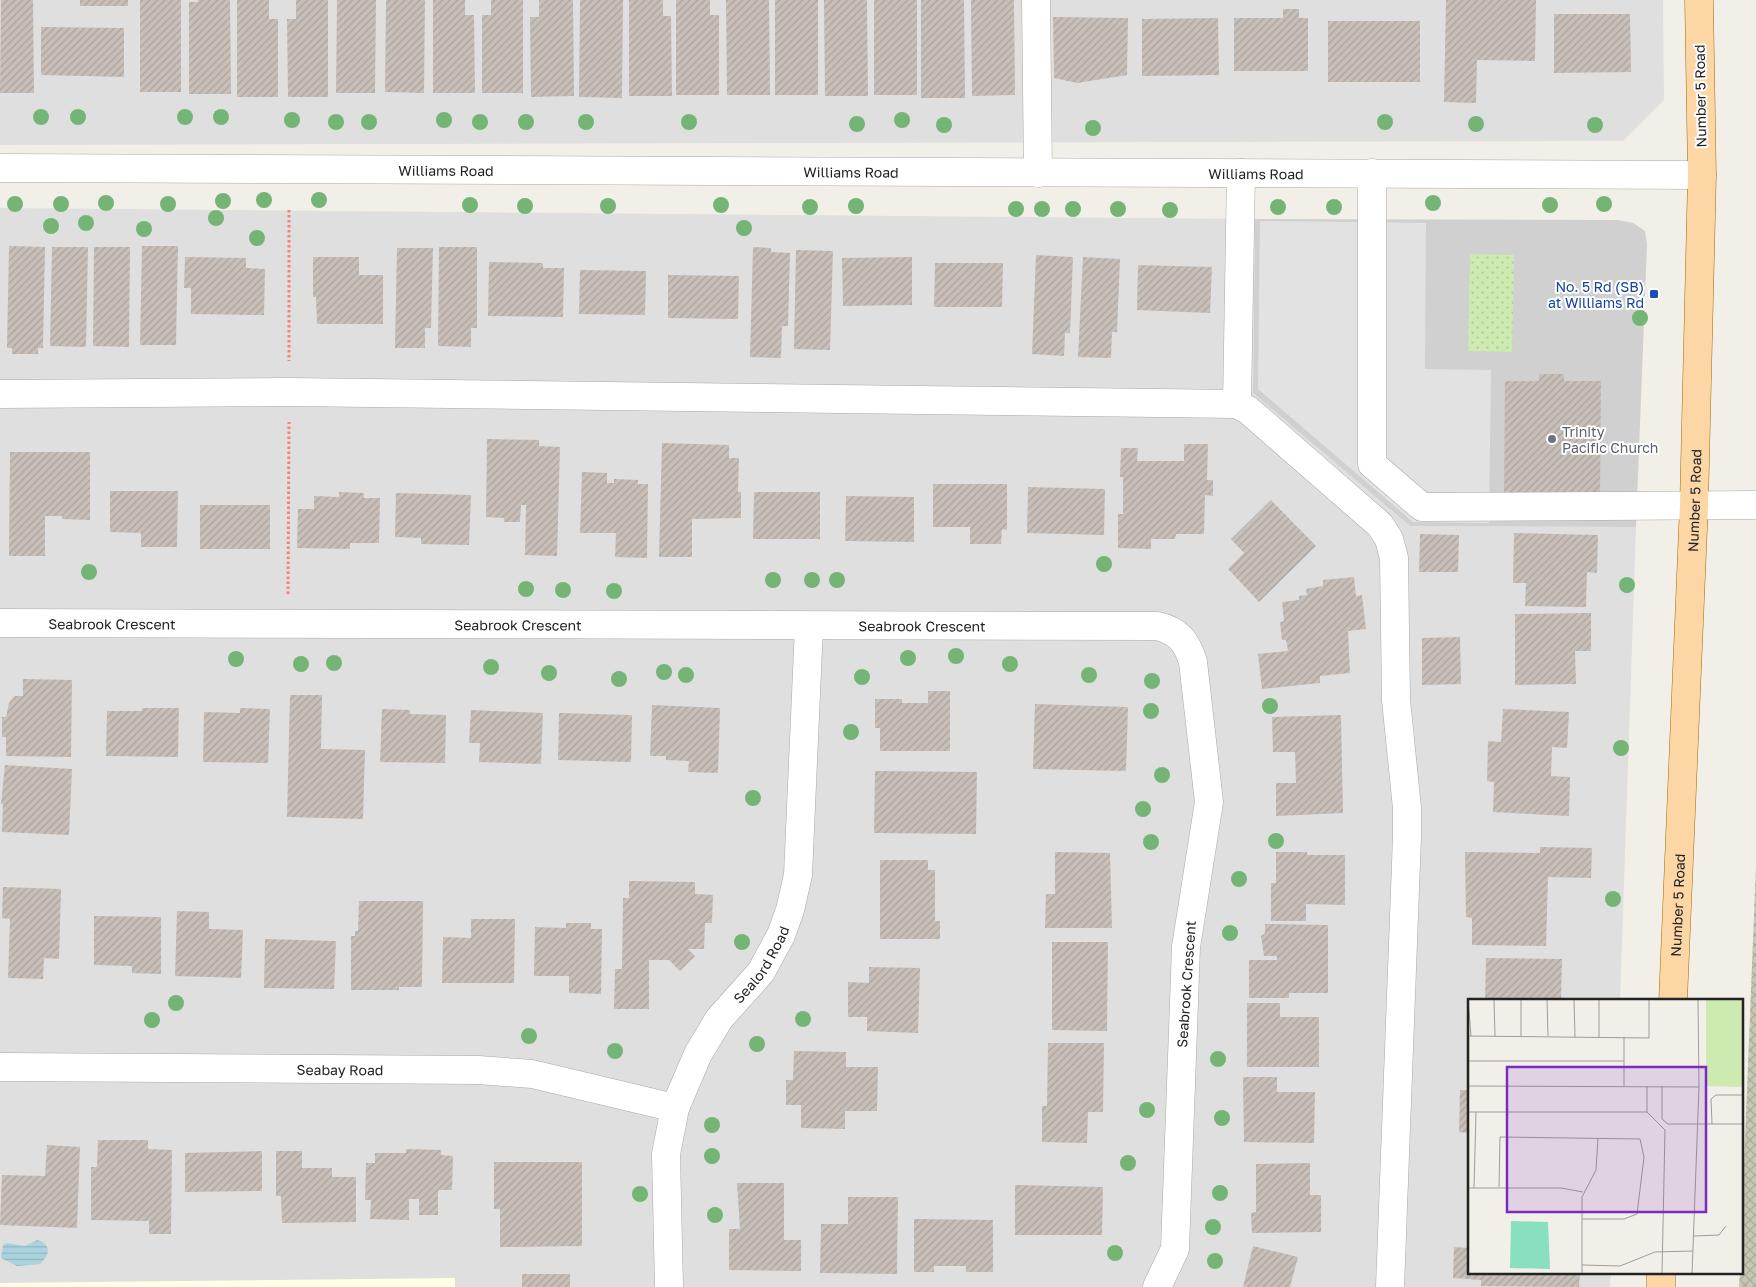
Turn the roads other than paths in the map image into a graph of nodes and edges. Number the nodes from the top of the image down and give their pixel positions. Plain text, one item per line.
1 (1036, 0) edge
2 (1699, 0) edge
3 (0, 168) edge
4 (1038, 173) junction
5 (1241, 173) junction
6 (1372, 173) junction
7 (1702, 175) junction
8 (0, 394) edge
9 (1237, 404) junction
10 (1694, 505) junction
11 (1756, 506) edge
12 (0, 623) edge
13 (809, 626) junction
14 (1673, 999) edge
15 (0, 1066) edge
16 (675, 1108) junction
17 (1661, 1274) edge
18 (669, 1287) edge
19 (1157, 1287) edge
20 (1390, 1287) edge
21 (1661, 1287) edge

1 - 4 street
2 - 7 main road, Number 5 Road
3 - 4 street, Williams Road
4 - 5 street, Williams Road
5 - 6 street, Williams Road
5 - 9 street
6 - 7 street, Williams Road
6 - 10 street
7 - 10 main road, Number 5 Road
8 - 9 street
9 - 20 street
10 - 11 street
10 - 14 main road, Number 5 Road
12 - 13 street, Seabrook Crescent
13 - 16 street, Sealord Road
13 - 19 street, Seabrook Crescent
15 - 16 street, Seabay Road
16 - 18 street, Sealord Road
17 - 21 main road

